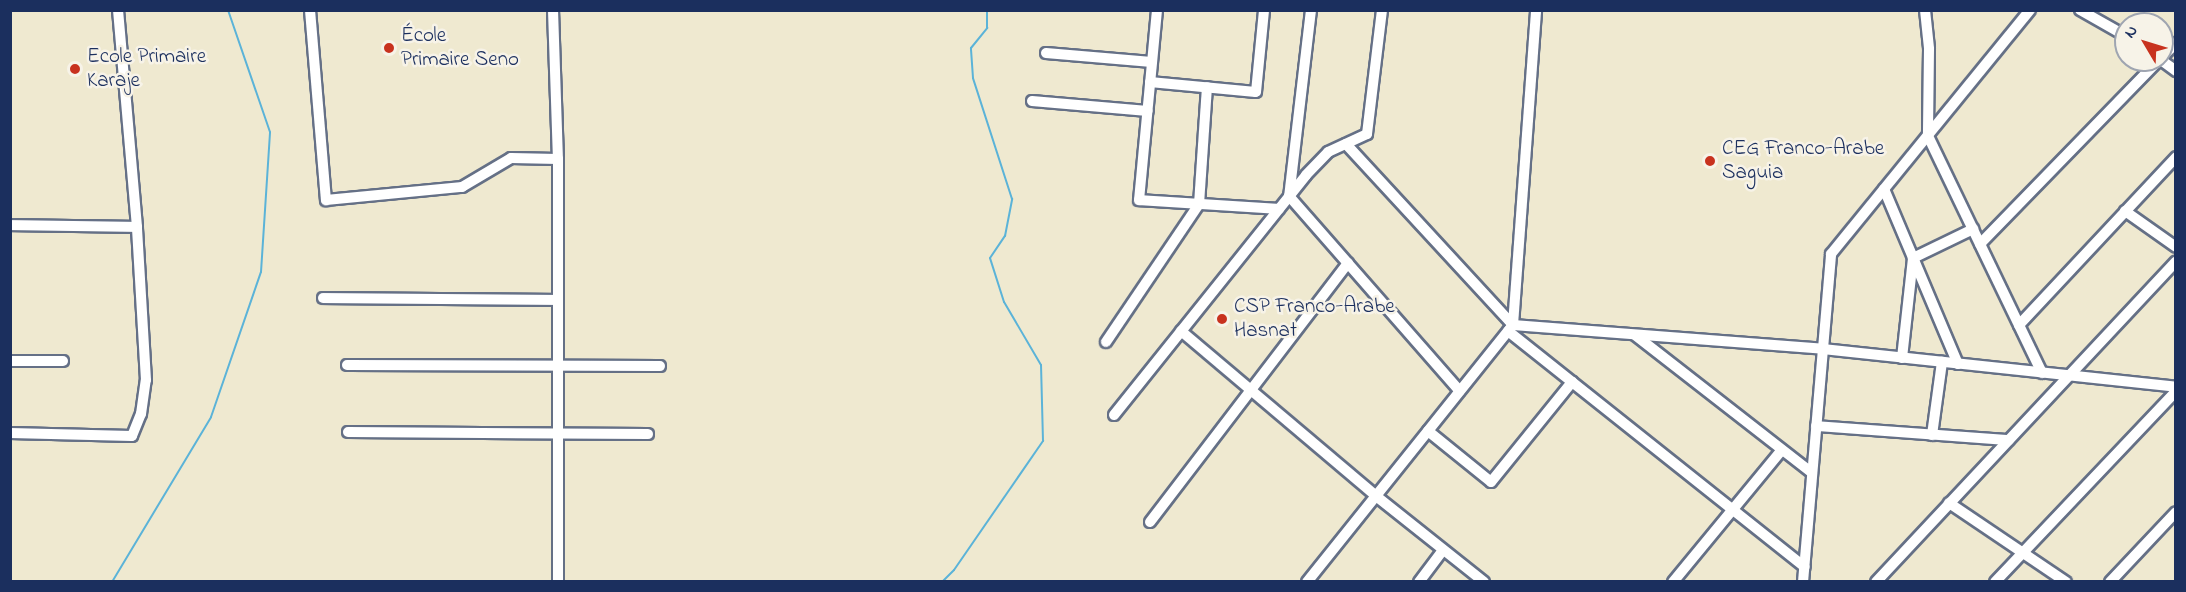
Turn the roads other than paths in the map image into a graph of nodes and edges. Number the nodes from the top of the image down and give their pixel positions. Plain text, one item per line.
1 (118, 10) edge
2 (310, 10) edge
3 (553, 10) edge
4 (1157, 10) edge
5 (1263, 10) edge
6 (1311, 10) edge
7 (1382, 10) edge
8 (1536, 10) edge
9 (1925, 10) edge
10 (2030, 10) edge
11 (2080, 10) edge
12 (2114, 29) edge
13 (1046, 53) dead end
14 (1152, 62) junction
15 (2147, 72) edge
16 (1150, 82) junction
17 (1207, 87) junction
18 (1032, 101) dead end
19 (1148, 111) junction
20 (1928, 136) junction
21 (1346, 144) junction
22 (2175, 157) edge
23 (558, 159) junction
24 (1884, 189) junction
25 (1289, 196) junction
26 (1199, 204) junction
27 (1279, 209) junction
28 (2125, 211) junction
29 (10, 225) edge
30 (137, 227) junction
31 (1973, 230) junction
32 (1980, 244) junction
33 (2175, 247) edge
34 (1913, 258) junction
35 (2175, 261) edge
36 (1348, 263) junction
37 (323, 298) dead end
38 (558, 300) junction
39 (2019, 325) junction
40 (1511, 328) junction
41 (1181, 332) junction
42 (1635, 335) junction
43 (1106, 342) dead end
44 (1823, 350) junction
45 (1902, 358) junction
46 (10, 361) edge
47 (63, 361) dead end
48 (1942, 362) junction
49 (1958, 364) junction
50 (347, 365) dead end
51 (558, 366) junction
52 (660, 366) dead end
53 (2042, 373) junction
54 (2070, 374) junction
55 (1572, 381) junction
56 (2175, 389) edge
57 (1251, 391) junction
58 (1460, 391) junction
59 (1114, 415) dead end
60 (1816, 426) junction
61 (1428, 431) junction
62 (348, 432) dead end
63 (10, 433) edge
64 (558, 433) junction
65 (648, 434) dead end
66 (1932, 435) junction
67 (2008, 440) junction
68 (1782, 450) junction
69 (1812, 473) junction
70 (1376, 496) junction
71 (1949, 503) junction
72 (1732, 510) junction
73 (2175, 512) edge
74 (1150, 522) dead end
75 (1443, 549) junction
76 (2023, 553) junction
77 (1805, 567) junction
78 (558, 582) edge
79 (1307, 582) edge
80 (1419, 582) edge
81 (1484, 582) edge
82 (1673, 582) edge
83 (1803, 582) edge
84 (1876, 582) edge
85 (1995, 582) edge
86 (2066, 582) edge
87 (2110, 582) edge

1 - 30 street
2 - 23 street
3 - 23 street
4 - 14 street
5 - 17 street
6 - 25 street
7 - 21 street
8 - 40 street
9 - 20 street
10 - 20 street
11 - 12 street
13 - 14 street
14 - 16 street
15 - 32 street
16 - 17 street
16 - 19 street
17 - 26 street
18 - 19 street
19 - 26 street
20 - 24 street
20 - 31 street
21 - 25 street
21 - 40 street
22 - 28 street
23 - 38 street
24 - 34 street
24 - 44 street
25 - 27 street
25 - 36 street
26 - 27 street
26 - 43 street
27 - 41 street
28 - 33 street
28 - 39 street
29 - 30 street
30 - 63 street
31 - 32 street
31 - 34 street
32 - 39 street
34 - 45 street
34 - 49 street
35 - 54 street
36 - 57 street
36 - 58 street
37 - 38 street
38 - 51 street
39 - 53 street
40 - 42 street
40 - 55 street
40 - 58 street
41 - 57 street
41 - 59 street
42 - 44 street
42 - 68 street
44 - 45 street
44 - 60 street
45 - 48 street
46 - 47 street
48 - 49 street
48 - 66 street
49 - 53 street
50 - 51 street
51 - 52 street
51 - 64 street
53 - 54 street
54 - 56 street
54 - 67 street
55 - 61 street
55 - 72 street
56 - 76 street
57 - 70 street
57 - 74 street
58 - 61 street
60 - 66 street
60 - 69 street
61 - 70 street
62 - 64 street
64 - 65 street
64 - 78 street
66 - 67 street
67 - 71 street
68 - 69 street
68 - 72 street
69 - 77 street
70 - 75 street
70 - 79 street
71 - 76 street
71 - 84 street
72 - 77 street
72 - 82 street
73 - 87 street
75 - 80 street
75 - 81 street
76 - 85 street
76 - 86 street
77 - 83 street

